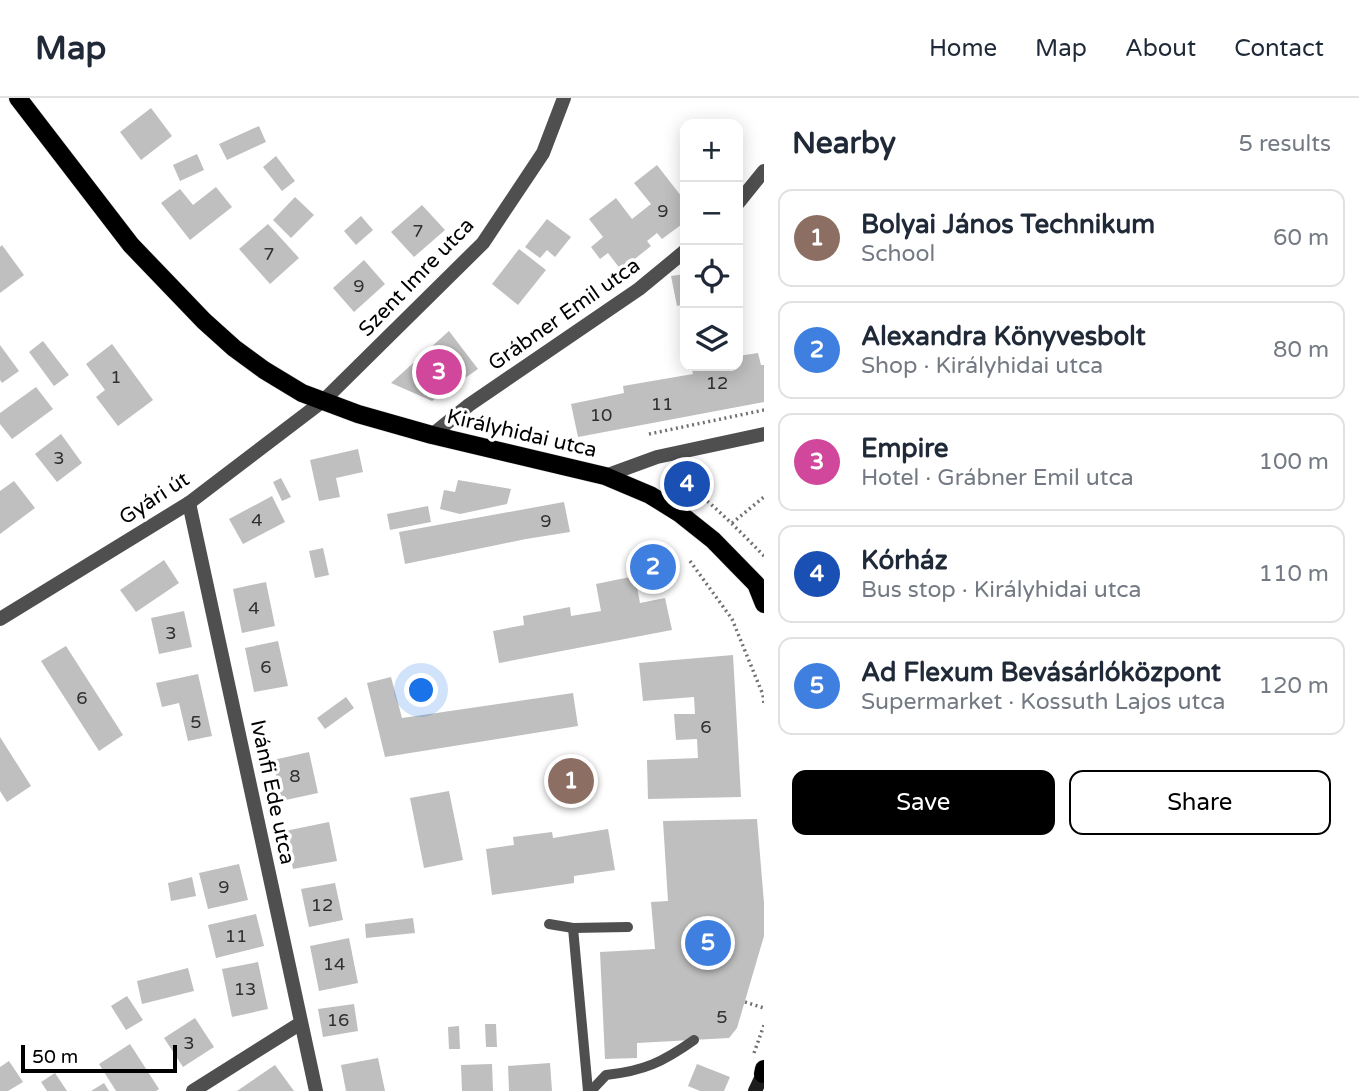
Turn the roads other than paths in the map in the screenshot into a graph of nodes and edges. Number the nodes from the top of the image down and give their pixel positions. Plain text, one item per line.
1 (18, 98) edge
2 (564, 98) edge
3 (764, 171) edge
4 (743, 197) edge
5 (680, 255) edge
6 (323, 401) junction
7 (764, 434) edge
8 (432, 435) junction
9 (605, 476) junction
10 (189, 503) junction
11 (760, 578) edge
12 (764, 604) edge
13 (0, 619) edge
14 (549, 924) dead end
15 (628, 926) dead end
16 (573, 928) junction
17 (301, 1023) junction
18 (694, 1040) dead end
19 (764, 1071) edge
20 (193, 1091) edge
21 (316, 1091) edge
22 (589, 1091) edge
23 (755, 1091) edge

1 - 6 main road, Királyhidai utca
2 - 6 street, Szent Imre utca
3 - 4 street
5 - 8 street, Grábner Emil utca
6 - 8 main road, Királyhidai utca
6 - 10 street, Gyári út
7 - 9 street
8 - 9 main road, Királyhidai utca
9 - 11 main road, Királyhidai utca
10 - 13 street, Gyári út
10 - 17 street, Ivánfi Ede utca
11 - 12 main road, Királyhidai utca
14 - 16 lane
15 - 16 lane
16 - 22 lane
17 - 20 street
17 - 21 street, Ivánfi Ede utca
18 - 22 lane
19 - 23 main road

